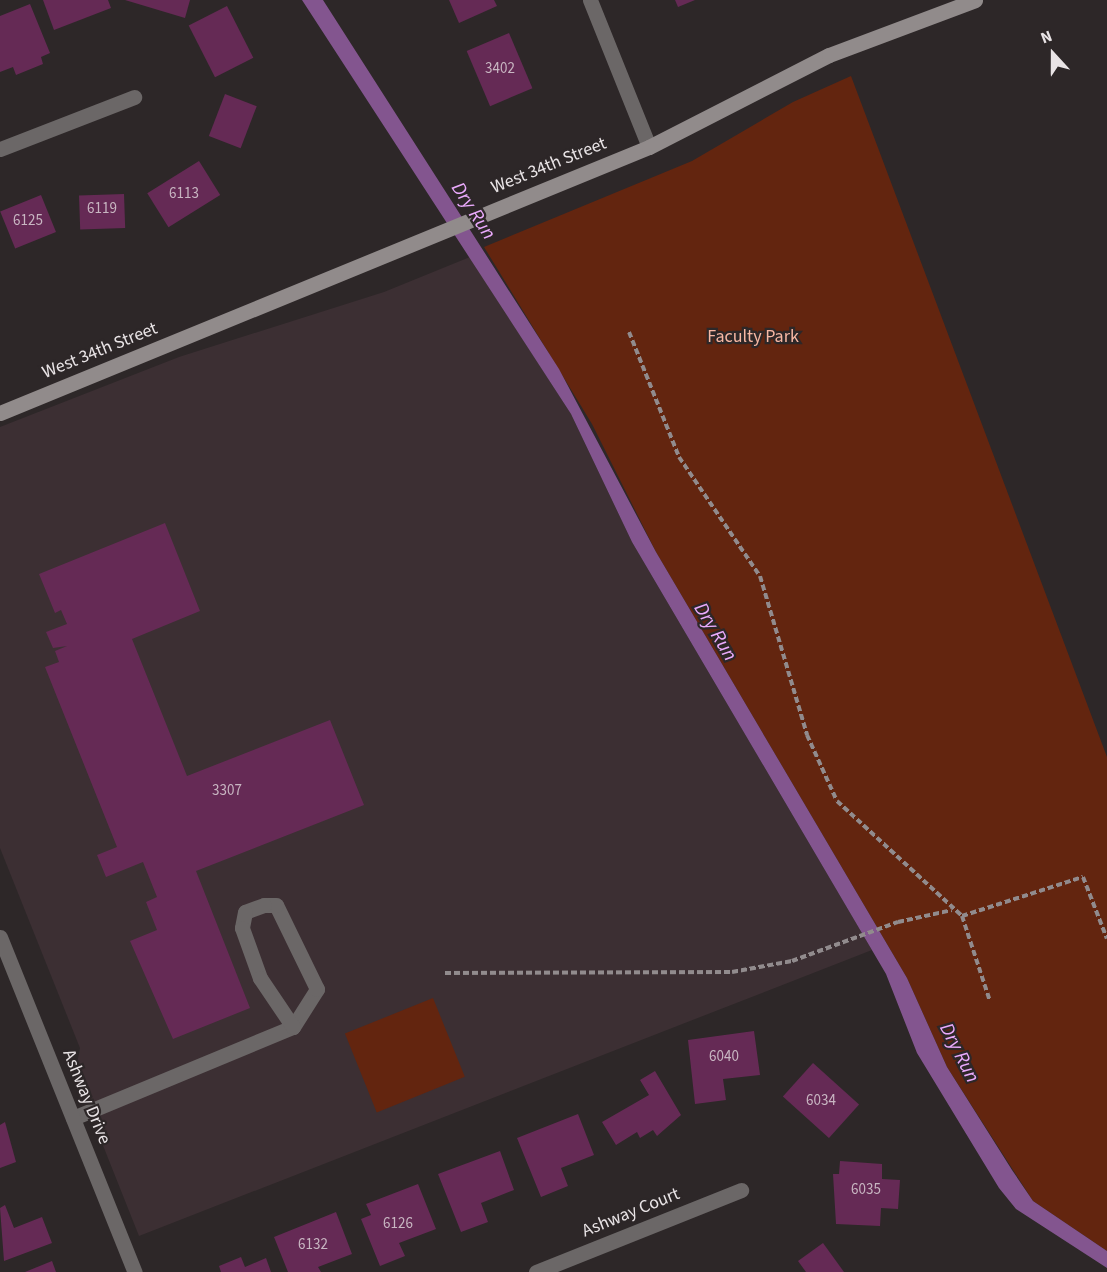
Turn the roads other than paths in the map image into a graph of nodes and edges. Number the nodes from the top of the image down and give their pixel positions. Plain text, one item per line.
1 (590, 0) edge
2 (975, 0) edge
3 (134, 97) dead end
4 (649, 147) junction
5 (0, 148) edge
6 (0, 412) edge
7 (0, 937) edge
8 (293, 1027) junction
9 (73, 1118) junction
10 (741, 1190) dead end
11 (135, 1272) edge
12 (536, 1272) edge

1 - 4 street
2 - 4 street, West 34th Street
3 - 5 street
4 - 6 street, West 34th Street
7 - 9 street, Ashway Drive
8 - 8 street
8 - 9 street
9 - 11 street, Ashway Drive
10 - 12 street, Ashway Court

